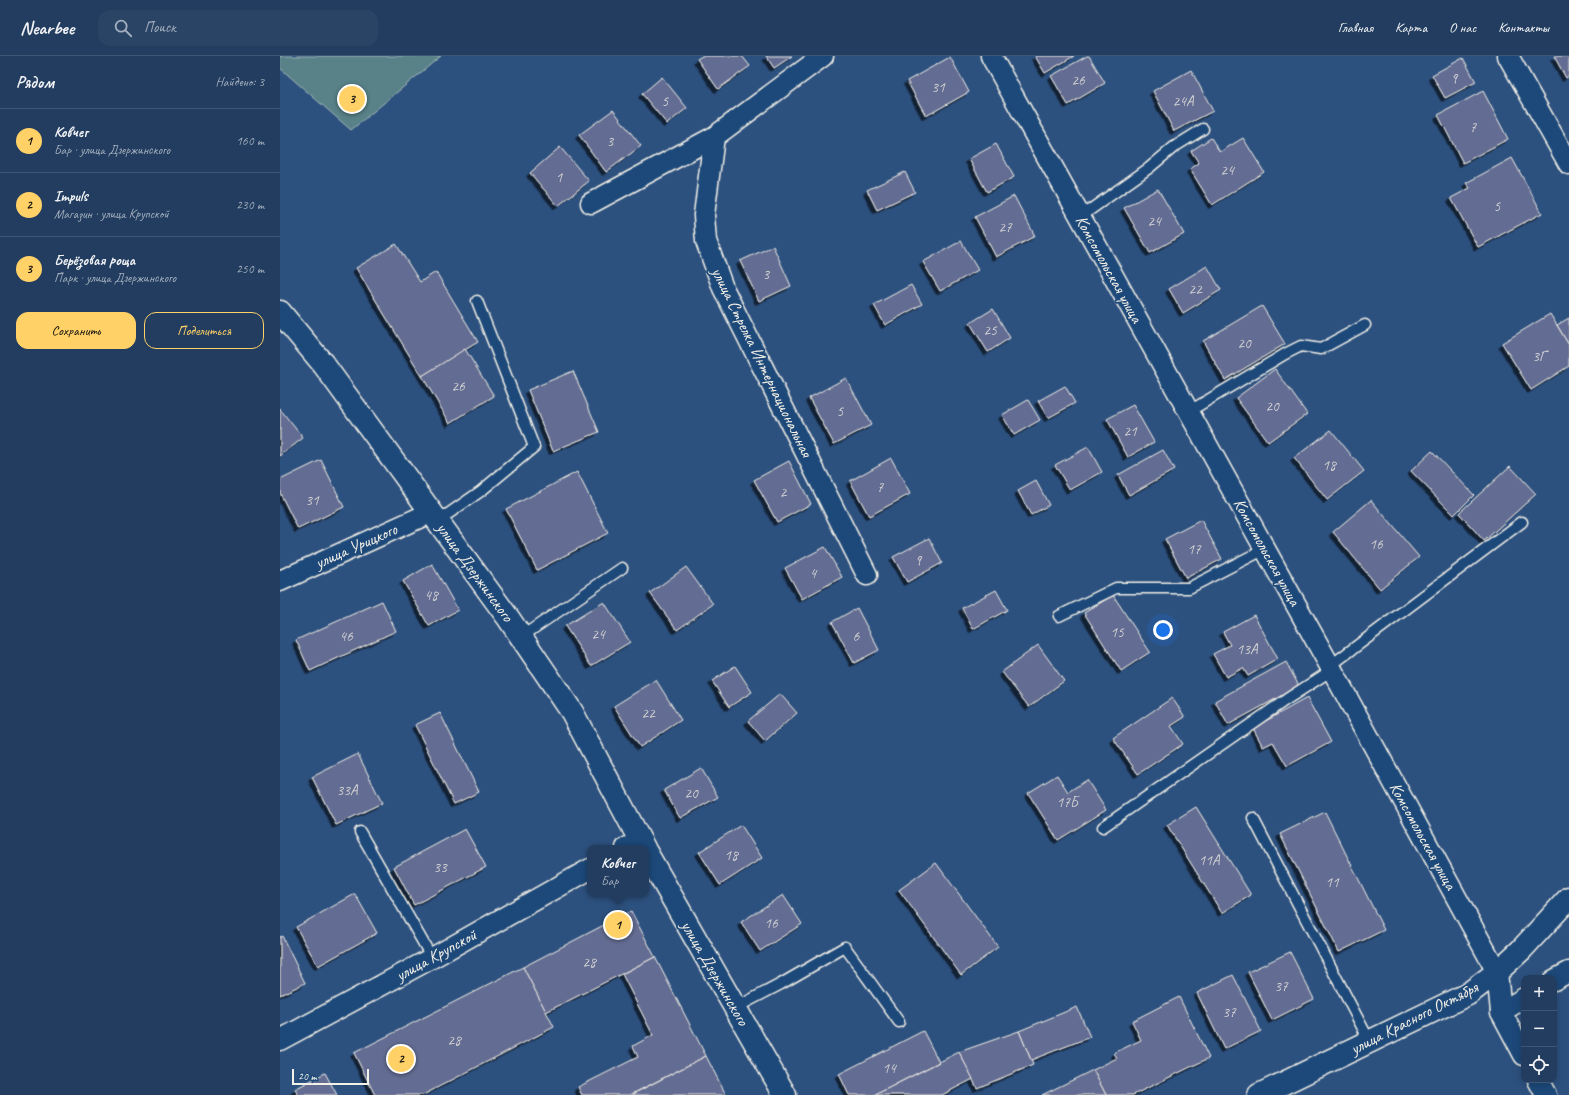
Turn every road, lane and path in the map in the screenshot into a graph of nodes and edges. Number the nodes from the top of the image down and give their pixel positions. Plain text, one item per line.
1 (823, 56) edge
2 (991, 56) edge
3 (1508, 56) edge
4 (1203, 129) dead end
5 (714, 137) junction
6 (1569, 164) edge
7 (591, 203) dead end
8 (1080, 217) junction
9 (477, 301) dead end
10 (280, 312) edge
11 (1365, 325) dead end
12 (1188, 412) junction
13 (435, 517) junction
14 (1522, 522) dead end
15 (1265, 549) junction
16 (622, 568) dead end
17 (868, 575) dead end
18 (280, 581) edge
19 (1059, 616) dead end
20 (521, 637) junction
21 (1331, 668) junction
22 (1253, 818) dead end
23 (1103, 827) dead end
24 (360, 832) dead end
25 (638, 845) edge
26 (649, 864) edge
27 (587, 871) edge
28 (1569, 898) edge
29 (432, 958) junction
30 (1497, 972) junction
31 (1569, 972) edge
32 (1557, 978) edge
33 (1521, 1000) edge
34 (735, 1008) junction
35 (1501, 1012) junction
36 (899, 1022) dead end
37 (280, 1040) edge
38 (1370, 1042) junction
39 (1521, 1049) edge
40 (1540, 1083) edge
41 (785, 1095) edge
42 (1259, 1095) edge
43 (1546, 1095) edge

1 - 5 street
2 - 8 street, Комсомольская улица
3 - 6 street
4 - 8 lane
5 - 7 street
5 - 17 street, улица Стрелка Интернациональная
8 - 12 street, Комсомольская улица
9 - 13 lane
10 - 13 main road, улица Дзержинского
11 - 12 lane
12 - 15 street, Комсомольская улица
13 - 18 street, улица Урицкого
13 - 20 main road, улица Дзержинского
14 - 21 lane
15 - 19 lane
15 - 21 street, Комсомольская улица
16 - 20 lane
20 - 25 main road, улица Дзержинского
21 - 23 lane
21 - 30 street, Комсомольская улица
22 - 38 lane
24 - 29 lane
26 - 34 main road, улица Дзержинского
27 - 29 street, улица Крупской
28 - 30 main road, улица Красного Октября
29 - 37 street, улица Крупской
30 - 35 street, Комсомольская улица
30 - 38 main road, улица Красного Октября
31 - 32 street
33 - 35 street
34 - 36 lane
34 - 41 main road, улица Дзержинского
35 - 39 street, Комсомольская улица
38 - 42 main road, улица Красного Октября
40 - 43 street

